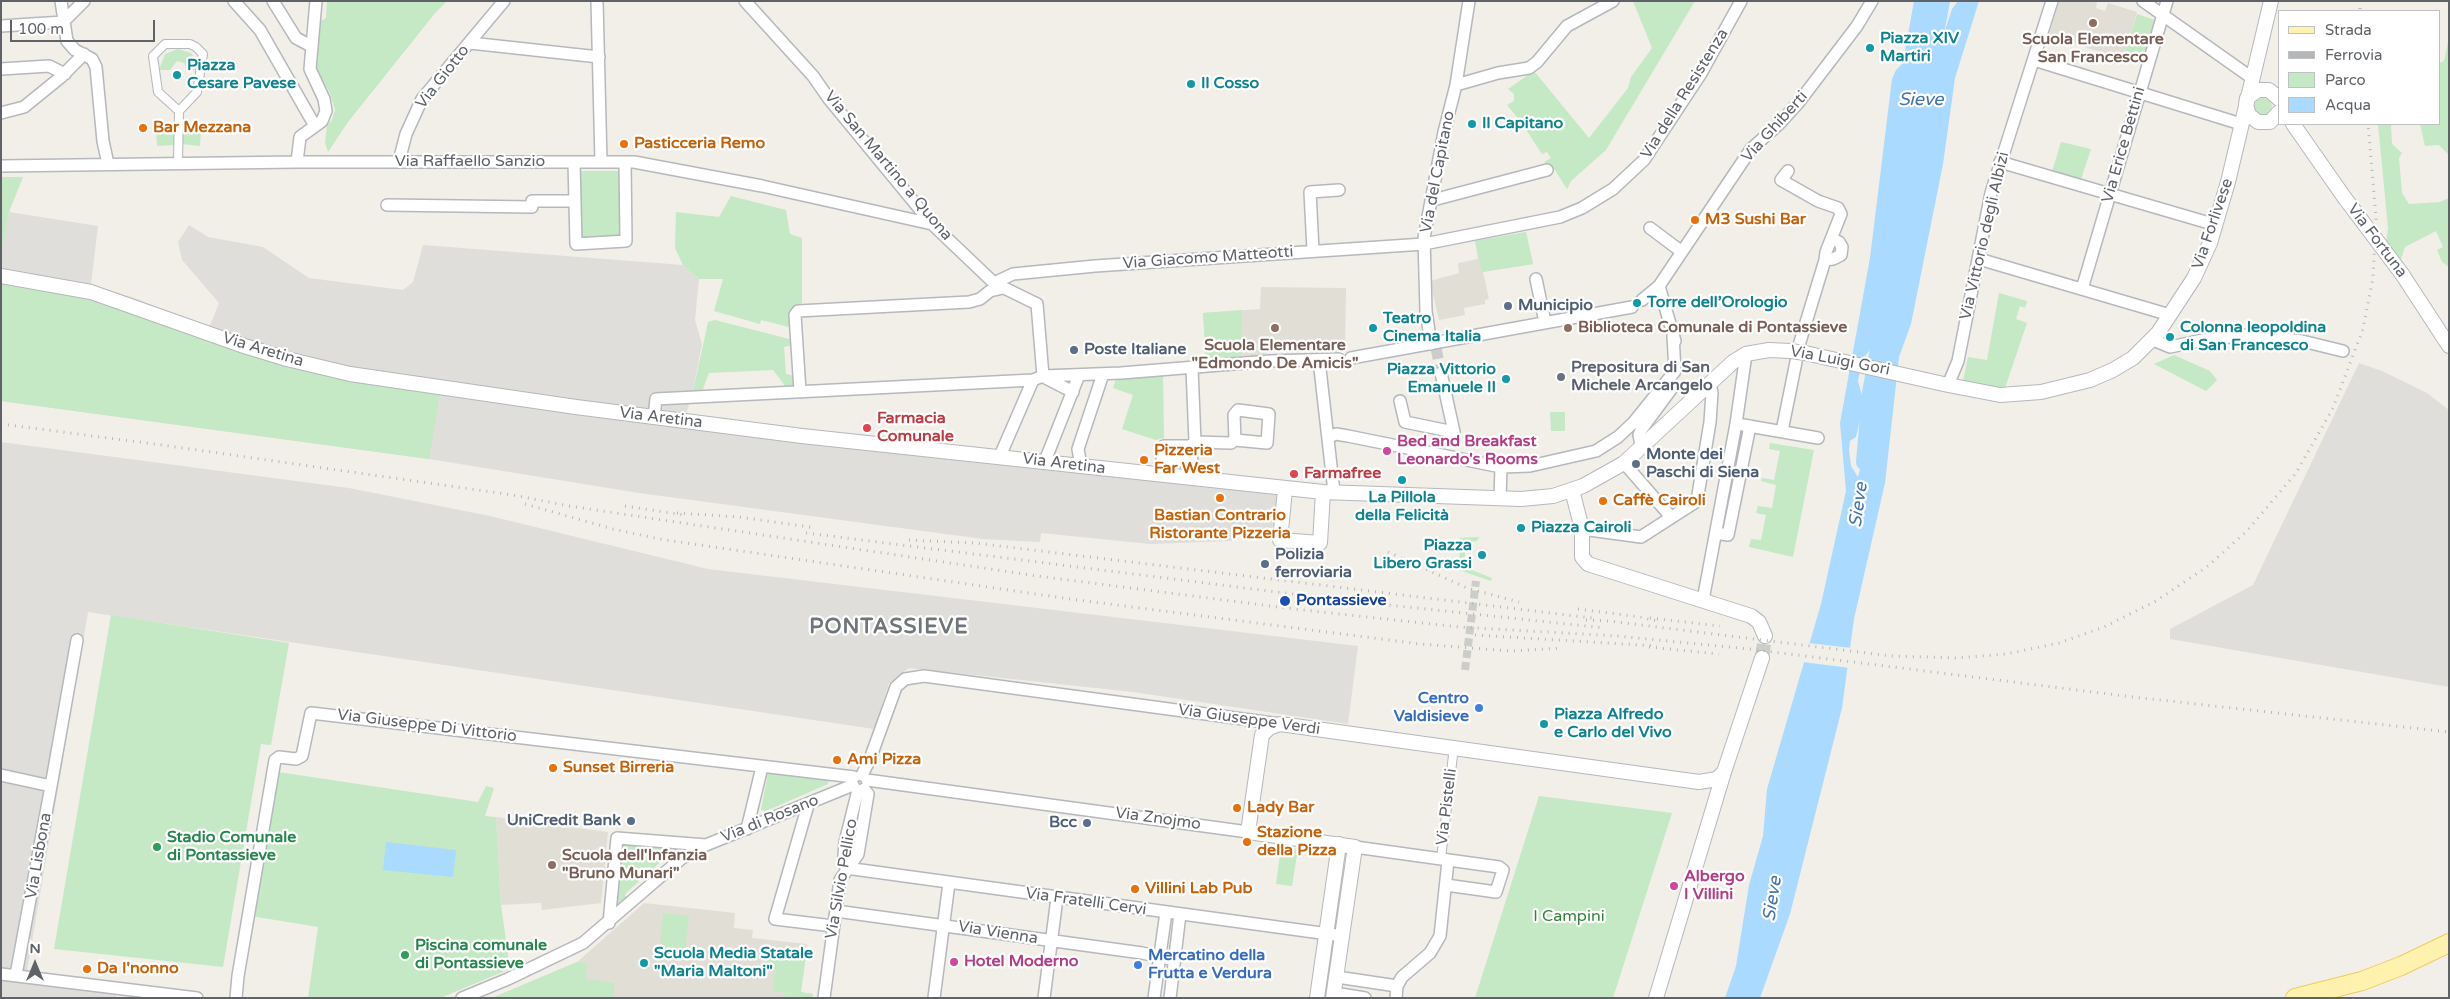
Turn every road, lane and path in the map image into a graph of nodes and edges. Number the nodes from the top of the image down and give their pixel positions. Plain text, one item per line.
1 (61, 1) edge
2 (84, 1) edge
3 (234, 1) edge
4 (273, 1) edge
5 (504, 1) edge
6 (597, 1) edge
7 (745, 1) edge
8 (1469, 1) edge
9 (1613, 1) edge
10 (1741, 1) edge
11 (1872, 1) edge
12 (2052, 1) edge
13 (2143, 1) edge
14 (2167, 1) edge
15 (2271, 1) edge
16 (313, 3) edge
17 (2162, 16) junction
18 (63, 22) junction
19 (1, 26) edge
20 (470, 43) junction
21 (311, 46) junction
22 (2260, 46) junction
23 (84, 54) junction
24 (599, 58) junction
25 (2034, 60) junction
26 (1, 69) edge
27 (65, 74) junction
28 (2252, 78) junction
29 (1456, 85) junction
30 (2140, 92) junction
31 (2274, 95) edge
32 (2246, 105) junction
33 (179, 111) junction
34 (1, 114) edge
35 (2271, 120) edge
36 (2241, 124) junction
37 (2286, 125) edge
38 (2294, 125) edge
39 (315, 126) junction
40 (2303, 138) junction
41 (2235, 155) junction
42 (399, 161) junction
43 (297, 162) junction
44 (574, 162) junction
45 (601, 162) junction
46 (625, 162) junction
47 (2000, 162) junction
48 (178, 163) junction
49 (108, 164) junction
50 (1, 166) edge
51 (1547, 170) dead end
52 (1788, 171) dead end
53 (1339, 190) dead end
54 (2110, 195) junction
55 (1432, 200) junction
56 (575, 201) junction
57 (387, 205) dead end
58 (932, 224) junction
59 (2216, 225) junction
60 (1650, 228) dead end
61 (1424, 244) junction
62 (1313, 250) junction
63 (1682, 252) junction
64 (1979, 259) junction
65 (1, 276) edge
66 (1536, 279) dead end
67 (998, 286) junction
68 (1659, 286) junction
69 (2082, 290) junction
70 (1642, 300) dead end
71 (1632, 307) dead end
72 (2170, 315) junction
73 (1545, 322) junction
74 (1673, 336) junction
75 (2152, 340) junction
76 (1434, 345) junction
77 (2449, 346) edge
78 (2343, 351) dead end
79 (1746, 354) junction
80 (1319, 360) junction
81 (1192, 368) junction
82 (1441, 373) tunnel mouth
83 (1103, 374) junction
84 (1079, 375) junction
85 (1038, 378) junction
86 (1710, 384) junction
87 (1944, 384) junction
88 (800, 391) junction
89 (1073, 392) junction
90 (1400, 401) dead end
91 (654, 416) junction
92 (1736, 424) junction
93 (1750, 426) junction
94 (1782, 431) junction
95 (1329, 437) junction
96 (1818, 438) dead end
97 (1235, 440) dead end
98 (1641, 445) junction
99 (1000, 456) junction
100 (1045, 461) junction
101 (1624, 463) junction
102 (1082, 466) junction
103 (1500, 467) junction
104 (1285, 490) junction
105 (1572, 490) junction
106 (1329, 492) junction
107 (1500, 499) junction
108 (1671, 517) junction
109 (1582, 529) junction
110 (1716, 533) junction
111 (1706, 584) junction
112 (1685, 595) junction
113 (1703, 600) junction
114 (1765, 636) tunnel mouth
115 (77, 640) dead end
116 (1762, 658) tunnel mouth
117 (1254, 721) junction
118 (1280, 724) junction
119 (1262, 736) junction
120 (1453, 755) dead end
121 (762, 767) junction
122 (1724, 772) junction
123 (1, 775) edge
124 (1699, 782) junction
125 (860, 783) junction
126 (51, 786) junction
127 (808, 805) junction
128 (1711, 815) junction
129 (746, 828) junction
130 (1248, 832) junction
131 (706, 844) junction
132 (1339, 844) junction
133 (1356, 847) junction
134 (1445, 860) junction
135 (846, 868) junction
136 (949, 883) junction
137 (1446, 884) junction
138 (1057, 898) junction
139 (836, 911) junction
140 (1166, 912) junction
141 (1180, 914) junction
142 (609, 923) junction
143 (944, 925) junction
144 (833, 926) junction
145 (1325, 934) junction
146 (1343, 936) junction
147 (1052, 941) junction
148 (2449, 943) edge
149 (1160, 958) junction
150 (1175, 960) junction
151 (1, 974) edge
152 (16, 975) junction
153 (1337, 977) junction
154 (1397, 986) junction
155 (935, 994) edge
156 (1334, 996) edge
157 (197, 998) edge
158 (236, 998) edge
159 (462, 998) edge
160 (824, 998) edge
161 (1044, 998) edge
162 (1154, 998) edge
163 (1170, 998) edge
164 (1317, 998) edge
165 (1365, 998) edge
166 (1396, 998) edge
167 (1656, 998) edge
168 (2295, 998) edge

1 - 18 street
2 - 18 street
3 - 39 street
4 - 21 street
5 - 20 street, Via Giotto
6 - 24 street
7 - 58 street, Via San Martino a Quona
8 - 29 street, Via del Capitano
9 - 29 street
10 - 61 street, Via della Resistenza
11 - 63 street, Via Ghiberti
12 - 25 street, Via Vittorio degli Albizi
13 - 17 street
14 - 17 street, Via Erice Bettini
15 - 22 street, Via Forlivese
16 - 21 street
17 - 28 street
17 - 30 street, Via Erice Bettini
18 - 19 street
18 - 23 street
20 - 24 street
20 - 42 street, Via Giotto
21 - 39 street
22 - 28 street, Via Forlivese
22 - 31 street, Via Forlivese
23 - 27 street
23 - 49 street
24 - 45 street
25 - 30 street
25 - 47 street, Via Vittorio degli Albizi
26 - 27 street
27 - 34 street
28 - 31 street
28 - 32 street, Via Forlivese
29 - 55 street, Via del Capitano
30 - 36 street
30 - 54 street, Via Erice Bettini
31 - 32 street
32 - 35 street, Via Forlivese
32 - 36 street, Via Forlivese
33 - 33 street
33 - 48 street
35 - 41 street, Via Forlivese
36 - 41 street, Via Forlivese
37 - 40 street, Via Fortuna
38 - 40 street, Via Fortuna
39 - 43 street
40 - 77 street, Via Fortuna, bridge
41 - 59 street, Via Forlivese
42 - 43 street, Via Raffaello Sanzio
42 - 44 street, Via Raffaello Sanzio
43 - 48 street, Via Raffaello Sanzio
44 - 45 street, Via Raffaello Sanzio
44 - 56 street
45 - 46 street, Via Raffaello Sanzio
46 - 56 street
46 - 58 street, Via Raffaello Sanzio
47 - 54 street
47 - 64 street, Via Vittorio degli Albizi
48 - 49 street, Via Raffaello Sanzio
49 - 50 street, Via Raffaello Sanzio
51 - 55 street
52 - 94 street
53 - 62 street
54 - 59 street
54 - 69 street, Via Erice Bettini
55 - 61 street, Via del Capitano
56 - 57 street
58 - 67 street, Via San Martino a Quona
59 - 72 street, Via Forlivese
60 - 63 street
61 - 62 street, Via Giacomo Matteotti
61 - 76 street, Via del Capitano
62 - 67 street, Via Giacomo Matteotti
63 - 68 street, Via Ghiberti
64 - 69 street
64 - 87 street, Via Vittorio degli Albizi
65 - 91 street, Via Aretina
66 - 73 street
67 - 85 street, Via San Martino a Quona
67 - 88 street, Via Giacomo Matteotti
68 - 70 street, Via Ghiberti
68 - 74 street
69 - 72 street
71 - 73 street
72 - 75 street, Via Forlivese
73 - 76 street
74 - 98 street
74 - 103 street
75 - 78 street
75 - 87 street, Via Luigi Gori
76 - 80 street
79 - 86 street, Via Luigi Gori
79 - 87 street, Via Luigi Gori
79 - 92 street
80 - 81 street
80 - 95 street
81 - 83 street
81 - 97 street
82 - 90 street
83 - 84 street
83 - 102 street
84 - 85 street
84 - 89 street
85 - 88 street
85 - 89 street
85 - 99 street
86 - 98 street, Via Luigi Gori
86 - 108 street
88 - 91 street
89 - 100 street
91 - 99 street, Via Aretina
92 - 93 street
92 - 110 street
93 - 94 street
93 - 110 street
94 - 96 street
95 - 103 street
95 - 106 street
98 - 101 street, Via Luigi Gori
99 - 100 street, Via Aretina
100 - 102 street, Via Aretina
101 - 105 street, Via Luigi Gori
101 - 108 street
102 - 104 street, Via Aretina
103 - 107 street
104 - 106 street, Via Aretina
104 - 106 street
105 - 107 street, Via Luigi Gori
105 - 109 street
106 - 107 street, Via Aretina
108 - 109 street
109 - 112 street
110 - 111 street
111 - 112 street
111 - 113 street
112 - 113 street
113 - 114 street
115 - 126 street, Via Lisbona
116 - 122 street
117 - 118 street, Via Giuseppe Verdi
117 - 119 street
117 - 125 street, Via Giuseppe Verdi
118 - 119 street
118 - 124 street, Via Giuseppe Verdi
119 - 130 street
120 - 134 street, Via Pistelli
121 - 125 street, Via Giuseppe Di Vittorio
121 - 129 street
121 - 158 street, Via Giuseppe Di Vittorio
122 - 124 street, Via Giuseppe Verdi
122 - 128 street
123 - 126 street
124 - 128 street
125 - 127 street, Via di Rosano
125 - 130 street, Via Znojmo
125 - 135 street, Via Silvio Pellico
126 - 152 street, Via Lisbona
127 - 129 street, Via di Rosano
127 - 144 street
128 - 167 street
129 - 131 street, Via di Rosano
130 - 132 street, Via Znojmo
131 - 142 street, Via di Rosano
131 - 142 street
132 - 133 street, Via Znojmo
132 - 145 street
133 - 134 street, Via Znojmo
133 - 146 street
134 - 137 street
134 - 137 street, Via Znojmo
135 - 136 street, Via Fratelli Cervi
135 - 139 street, Via Silvio Pellico
136 - 138 street, Via Fratelli Cervi
136 - 143 street
137 - 154 street
138 - 140 street, Via Fratelli Cervi
138 - 147 street
139 - 143 street, Via Vienna
139 - 144 street, Via Silvio Pellico
140 - 141 street, Via Fratelli Cervi
140 - 149 street
141 - 145 street, Via Fratelli Cervi
141 - 150 street
142 - 159 street, Via di Rosano
143 - 147 street, Via Vienna
143 - 155 street
144 - 160 street, Via Silvio Pellico
145 - 146 street, Via Fratelli Cervi
145 - 164 street
146 - 153 street
147 - 149 street, Via Vienna
147 - 161 street
148 - 168 main road
149 - 150 street, Via Vienna
149 - 162 street
150 - 163 street
151 - 152 street
152 - 157 street
153 - 154 street
153 - 156 street
154 - 166 street
156 - 165 street

